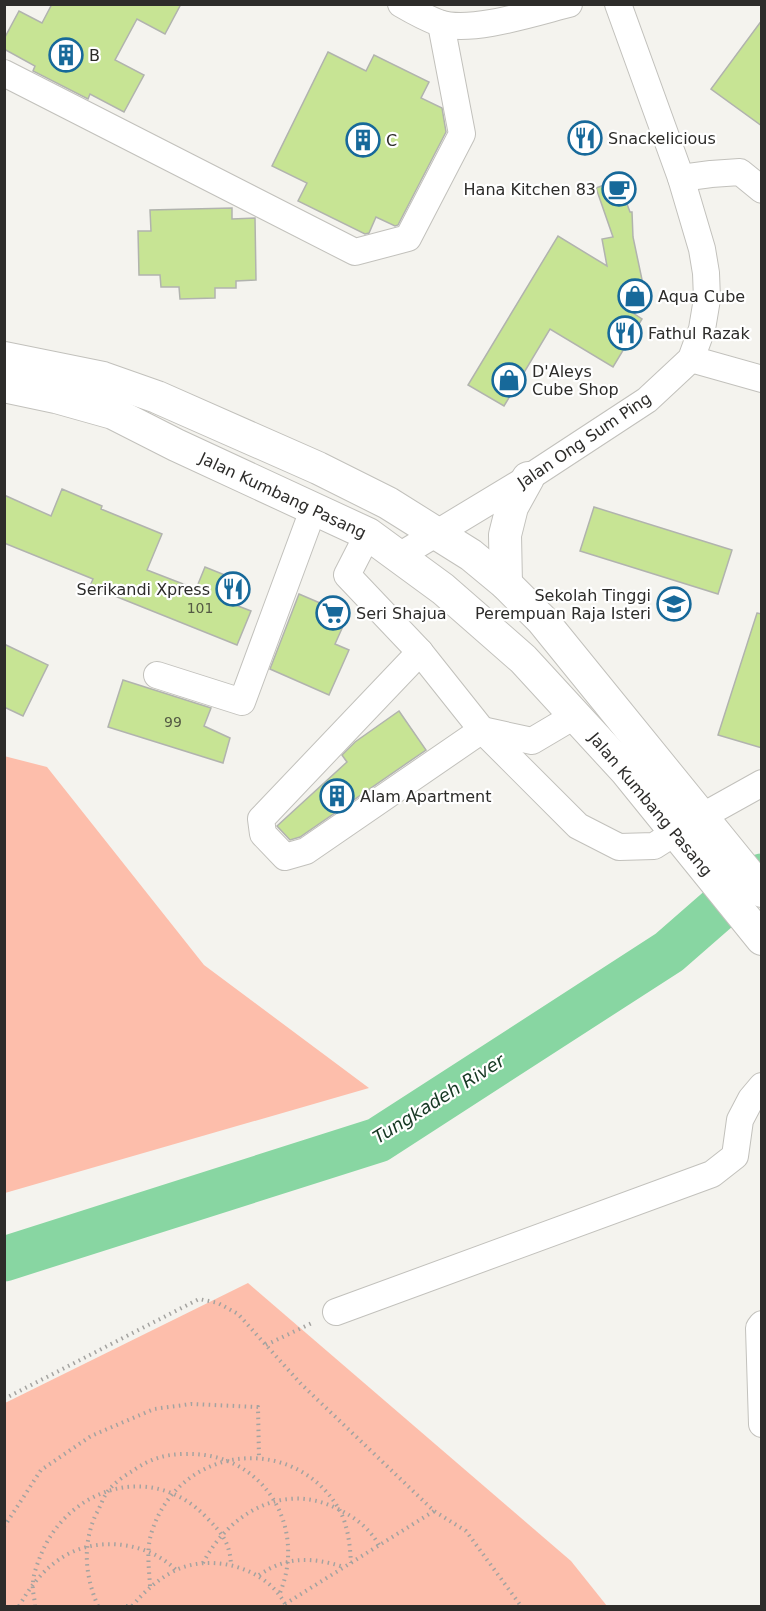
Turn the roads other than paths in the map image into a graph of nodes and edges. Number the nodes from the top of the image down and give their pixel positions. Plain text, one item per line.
1 (401, 4) edge
2 (569, 4) edge
3 (618, 4) edge
4 (441, 24) junction
5 (4, 73) edge
6 (681, 178) junction
7 (762, 190) edge
8 (4, 358) edge
9 (691, 359) junction
10 (762, 379) edge
11 (4, 386) edge
12 (528, 478) junction
13 (313, 510) junction
14 (438, 533) junction
15 (368, 534) junction
16 (399, 556) junction
17 (506, 584) junction
18 (420, 652) junction
19 (157, 675) dead end
20 (576, 715) junction
21 (482, 730) junction
22 (762, 783) edge
23 (696, 834) junction
24 (762, 891) edge
25 (762, 939) edge
26 (762, 1086) edge
27 (336, 1312) road end
28 (762, 1324) edge
29 (762, 1424) edge

1 - 4 street
2 - 4 street
3 - 6 street, Jalan Ong Sum Ping
4 - 5 street
6 - 7 street
6 - 9 street, Jalan Ong Sum Ping
8 - 14 main road, Jalan Kumbang Pasang
9 - 10 street
9 - 12 street, Jalan Ong Sum Ping
11 - 13 main road, Jalan Kumbang Pasang
12 - 14 street, Jalan Ong Sum Ping
12 - 17 main road
13 - 15 main road, Jalan Kumbang Pasang
13 - 19 street
14 - 16 street, Jalan Ong Sum Ping
14 - 17 main road, Jalan Kumbang Pasang
15 - 16 main road, Jalan Kumbang Pasang
15 - 18 street
16 - 20 main road, Jalan Kumbang Pasang
17 - 23 main road, Jalan Kumbang Pasang
18 - 21 street
18 - 21 street
20 - 21 street
20 - 23 main road, Jalan Kumbang Pasang
21 - 23 street
22 - 23 street
23 - 24 main road, Jalan Kumbang Pasang
23 - 25 main road, Jalan Kumbang Pasang
26 - 27 street
28 - 29 street

